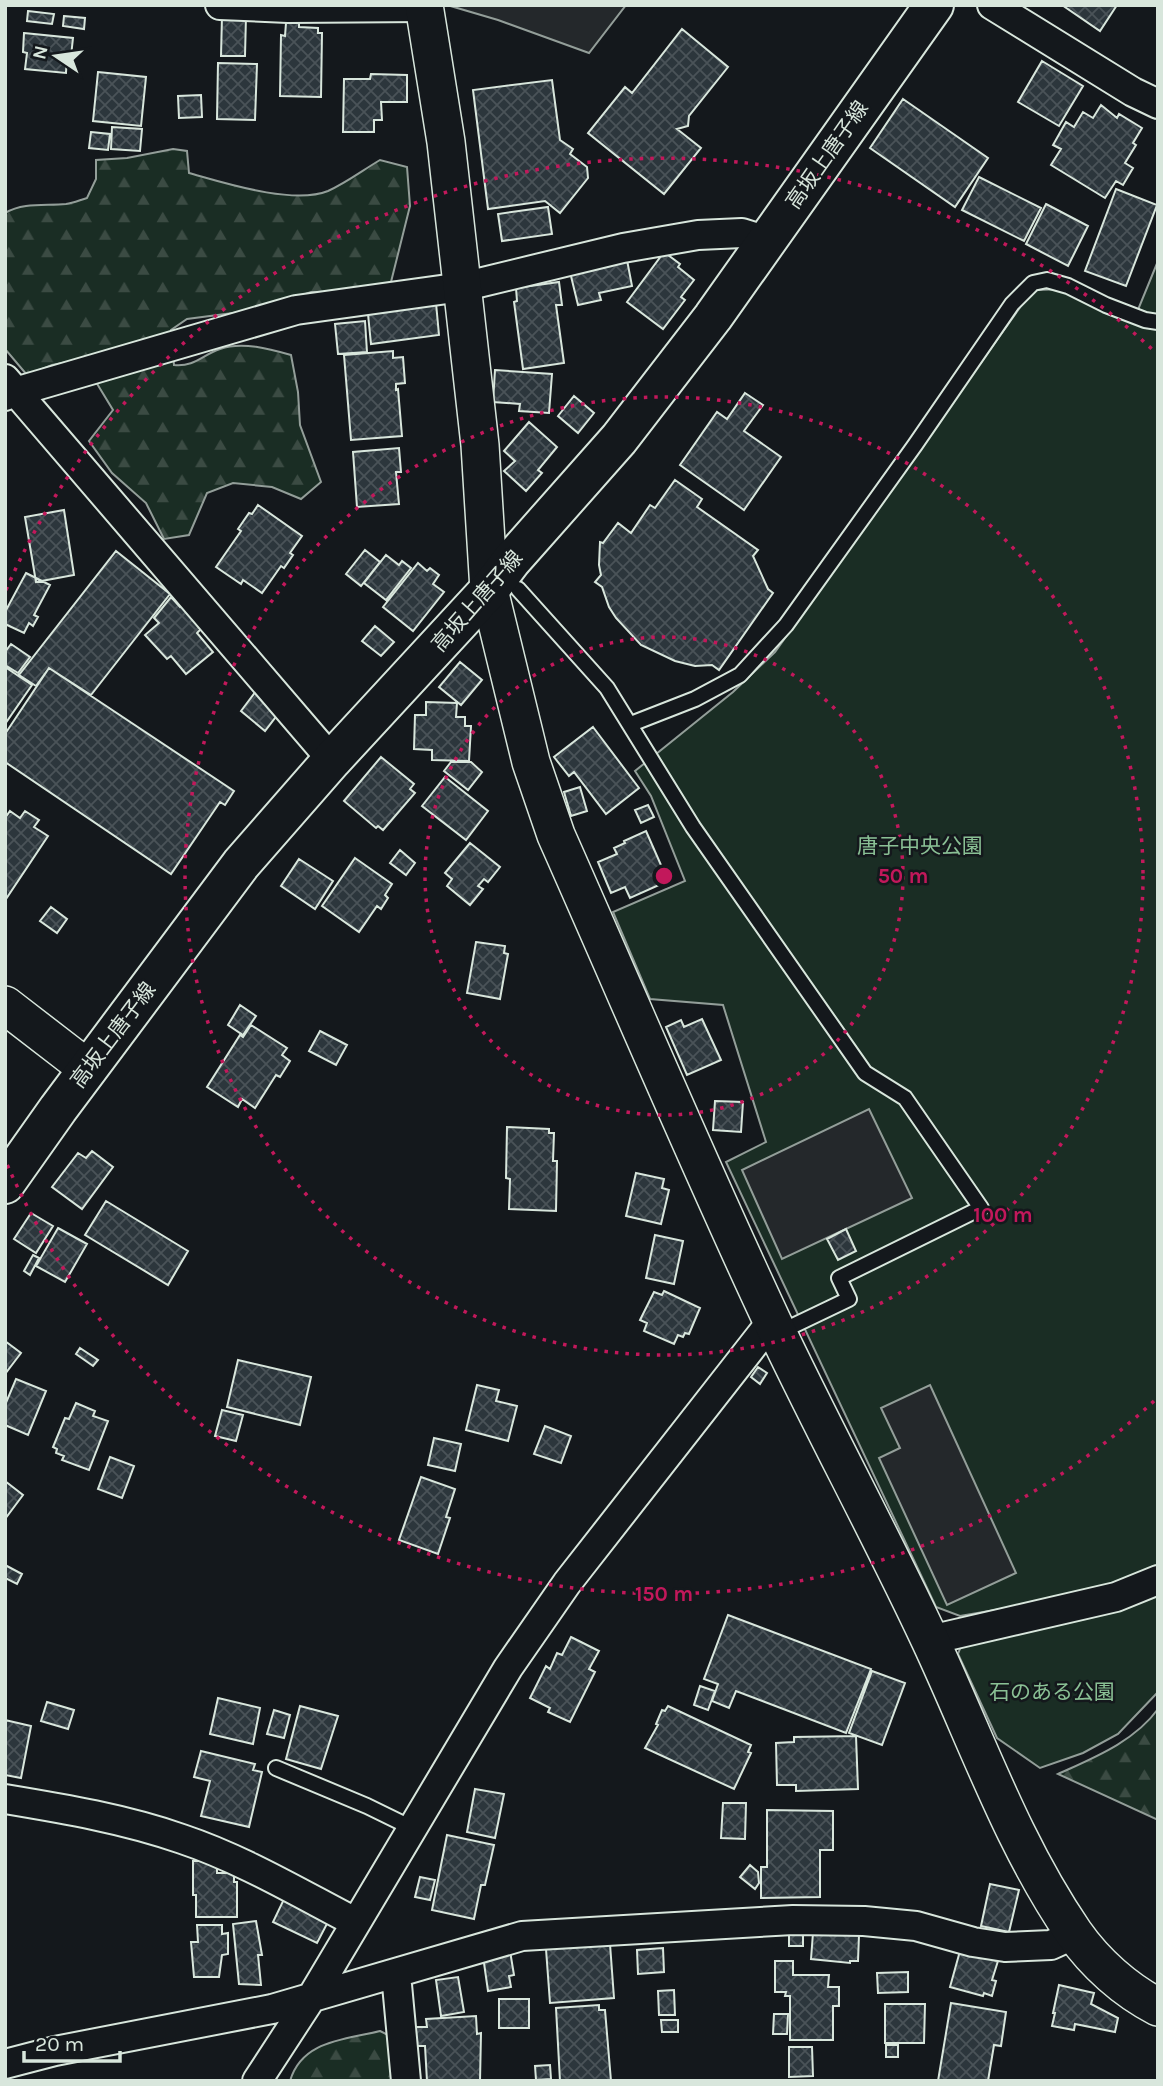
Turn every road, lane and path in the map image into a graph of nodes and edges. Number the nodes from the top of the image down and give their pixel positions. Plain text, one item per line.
1 (220, 5) edge
2 (934, 5) edge
3 (992, 5) edge
4 (424, 6) edge
5 (1158, 104) edge
6 (767, 241) junction
7 (462, 287) junction
8 (1158, 322) edge
9 (8, 389) edge
10 (504, 590) junction
11 (631, 723) junction
12 (332, 760) junction
13 (5, 1005) edge
14 (88, 1069) junction
15 (5, 1184) edge
16 (775, 1327) junction
17 (1158, 1580) edge
18 (930, 1640) junction
19 (276, 1768) dead end
20 (5, 1800) edge
21 (412, 1828) junction
22 (355, 1922) junction
23 (1074, 1934) junction
24 (396, 1974) junction
25 (313, 1995) junction
26 (1158, 2007) edge
27 (5, 2064) edge
28 (257, 2081) edge
29 (406, 2081) edge

1 - 4 street
2 - 6 main road, 高坂上唐子線
3 - 5 street
4 - 7 street
6 - 7 street
6 - 10 main road, 高坂上唐子線
7 - 9 street
7 - 10 street
8 - 11 lane
9 - 12 street
10 - 11 lane
10 - 12 main road, 高坂上唐子線
10 - 16 street
11 - 16 lane
12 - 14 main road, 高坂上唐子線
13 - 14 street
14 - 15 main road, 高坂上唐子線
16 - 18 street
16 - 21 street
17 - 18 street
18 - 23 street
19 - 21 lane
20 - 22 street
21 - 22 street
22 - 25 street
23 - 24 street
23 - 26 street
24 - 25 street
24 - 29 street
25 - 27 street
25 - 28 street

